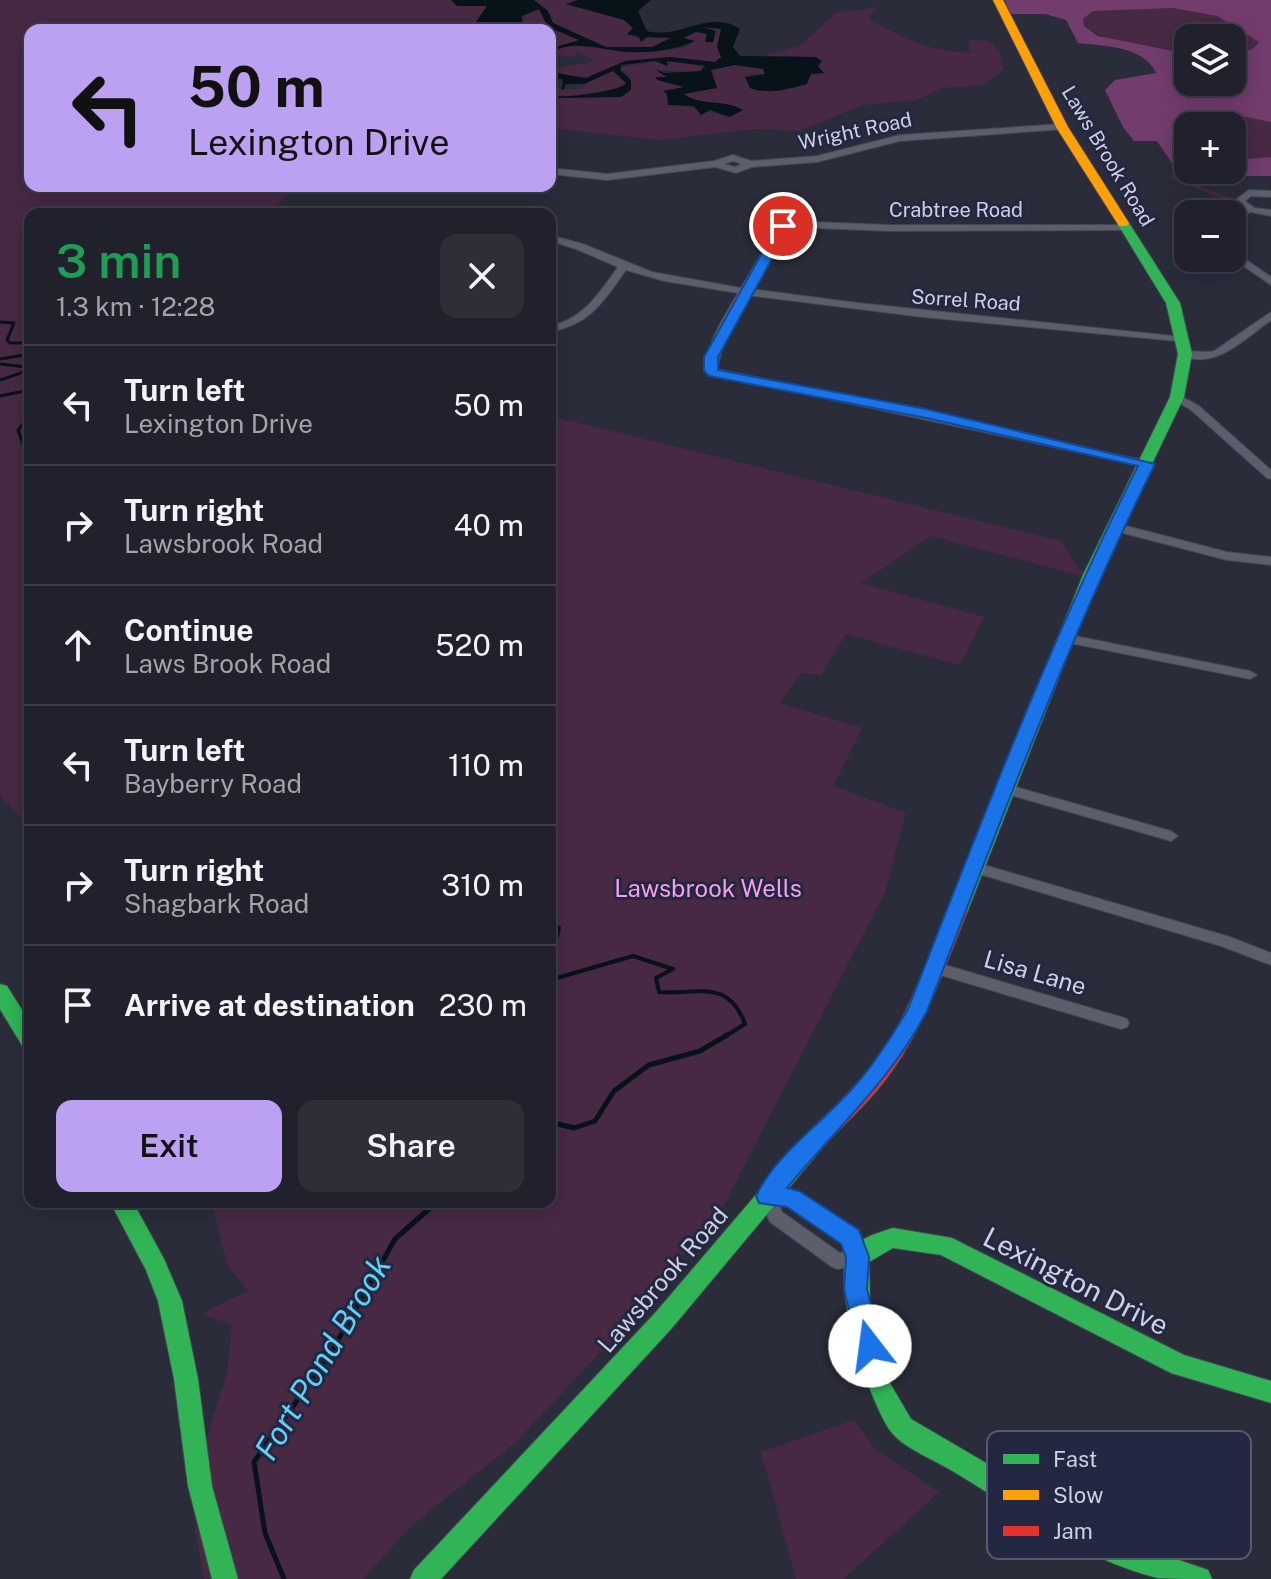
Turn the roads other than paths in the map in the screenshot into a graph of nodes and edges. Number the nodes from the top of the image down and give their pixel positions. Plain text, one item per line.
1 (998, 0) edge
2 (1062, 127) junction
3 (556, 172) edge
4 (1271, 194) edge
5 (1248, 209) joint
6 (1271, 213) edge
7 (1125, 227) junction
8 (556, 240) edge
9 (1246, 263) edge
10 (622, 268) junction
11 (1271, 282) edge
12 (746, 292) junction
13 (1271, 315) edge
14 (556, 328) edge
15 (1184, 347) junction
16 (1177, 397) junction
17 (1147, 464) junction
18 (1271, 476) edge
19 (1115, 527) junction
20 (1101, 554) joint
21 (1271, 561) edge
22 (1065, 638) junction
23 (1250, 675) dead end
24 (1005, 789) junction
25 (1171, 836) dead end
26 (974, 867) junction
27 (1271, 959) edge
28 (935, 968) junction
29 (0, 992) edge
30 (1121, 1023) dead end
31 (24, 1031) edge
32 (767, 1196) junction
33 (124, 1208) edge
34 (858, 1257) junction
35 (1271, 1392) edge
36 (987, 1477) edge
37 (1139, 1559) edge
38 (225, 1579) edge
39 (423, 1579) edge
40 (1199, 1579) edge

1 - 2 street, Laws Brook Road
2 - 3 street, Wright Road
2 - 7 street, Laws Brook Road
4 - 5 street
5 - 6 street
7 - 12 street, Crabtree Road
7 - 15 street, Laws Brook Road
8 - 10 street, Sorrel Road
9 - 11 street
10 - 12 street, Sorrel Road
10 - 14 street
12 - 15 street, Sorrel Road
12 - 17 street
13 - 15 street, Sorrel Road
15 - 16 street, Laws Brook Road
16 - 17 street, Laws Brook Road
16 - 18 street
17 - 19 street, Laws Brook Road
19 - 20 street, Laws Brook Road
19 - 21 street
20 - 22 street, Lawsbrook Road
22 - 23 street
22 - 24 street, Lawsbrook Road
24 - 25 street
24 - 26 street, Lawsbrook Road
26 - 27 street
26 - 28 street, Lawsbrook Road
28 - 30 street, Lisa Lane
28 - 32 street, Lawsbrook Road
29 - 31 street
32 - 34 street
32 - 34 street
32 - 39 street, Lawsbrook Road
33 - 38 street
34 - 35 street, Lexington Drive
34 - 36 street
37 - 40 street

